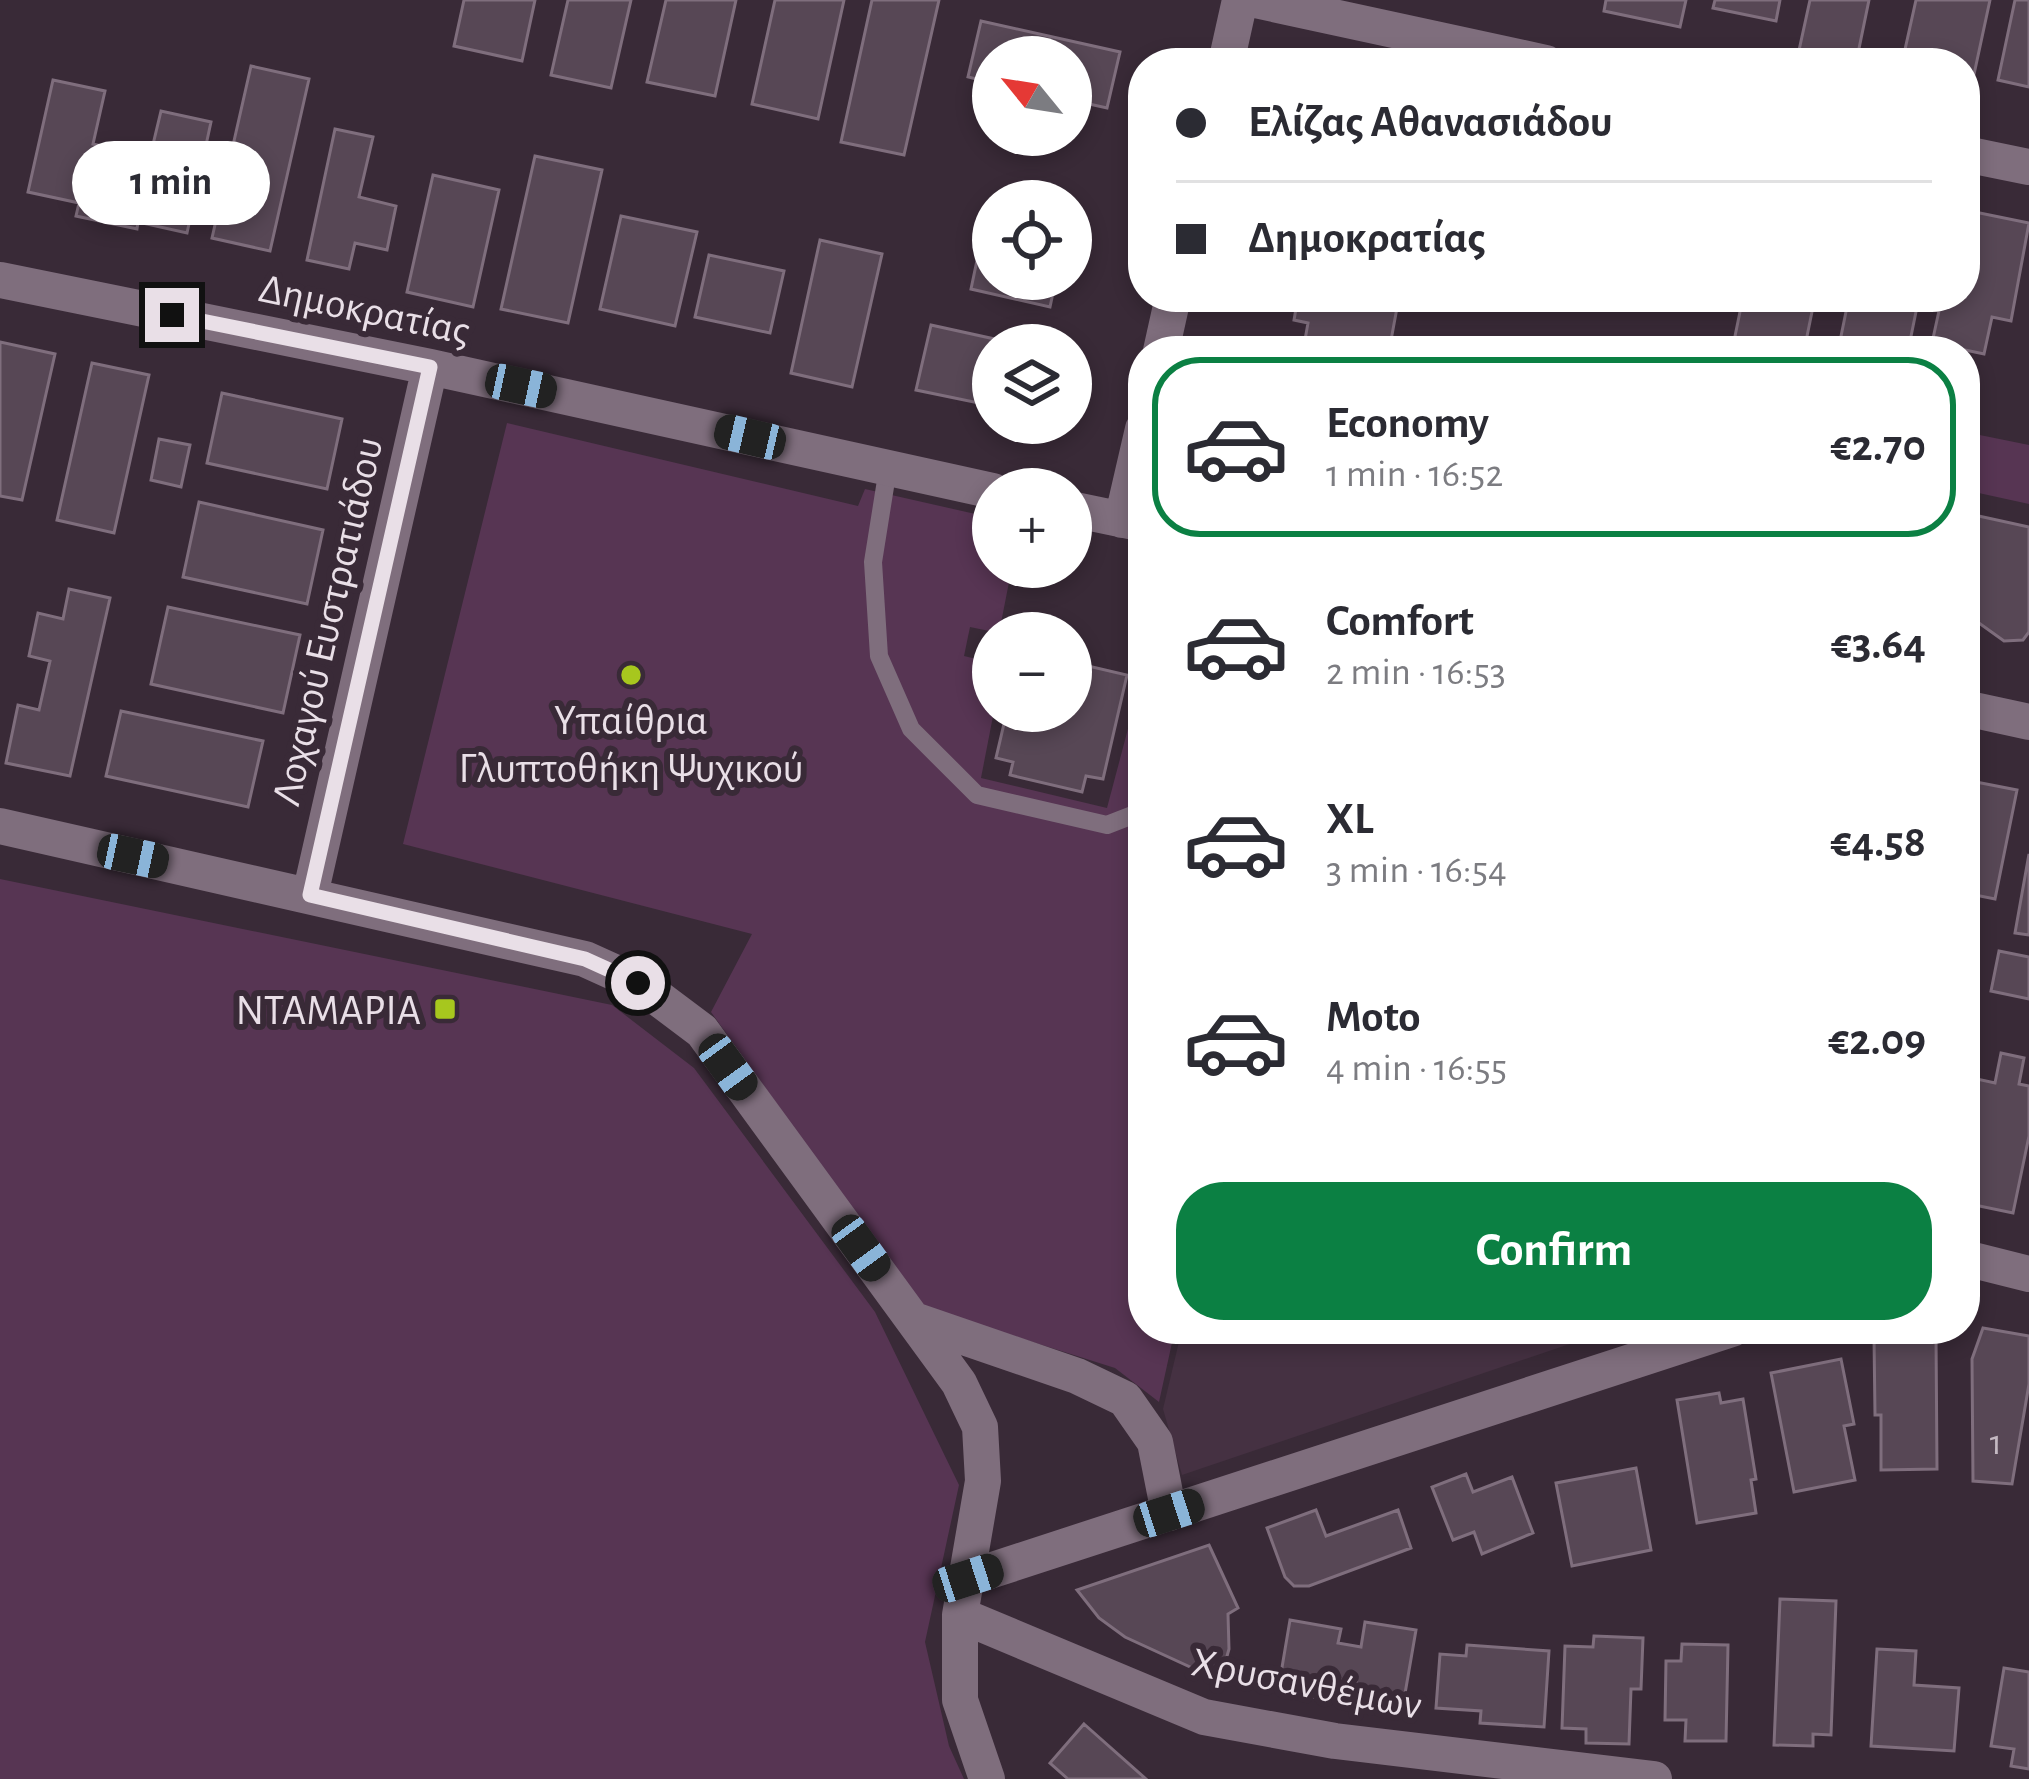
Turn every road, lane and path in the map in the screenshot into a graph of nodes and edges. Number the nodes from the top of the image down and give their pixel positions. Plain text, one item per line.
1 (1240, 0) edge
2 (1255, 0) edge
3 (1229, 48) edge
4 (1477, 48) edge
5 (1980, 157) edge
6 (2029, 167) edge
7 (0, 280) edge
8 (430, 367) junction
9 (888, 468) junction
10 (972, 486) edge
11 (1092, 513) edge
12 (1128, 521) edge
13 (1980, 711) edge
14 (2029, 722) edge
15 (1128, 817) edge
16 (0, 826) edge
17 (310, 895) junction
18 (1980, 1262) edge
19 (2029, 1274) edge
20 (914, 1320) junction
21 (1686, 1344) edge
22 (1169, 1513) junction
23 (968, 1578) junction
24 (960, 1615) junction
25 (987, 1779) edge
26 (1654, 1779) edge

1 - 3 street
2 - 4 street
5 - 6 street
7 - 8 street, Δημοκρατίας
8 - 9 street, Δημοκρατίας
8 - 17 street, Λοχαγού Ευστρατιάδου
9 - 10 street, Δημοκρατίας
9 - 15 lane
11 - 12 street
13 - 14 street
16 - 17 street
17 - 20 street
18 - 19 street
20 - 22 street
20 - 23 street
21 - 22 street
22 - 23 street
23 - 24 street
24 - 25 street
24 - 26 street, Χρυσανθέμων

